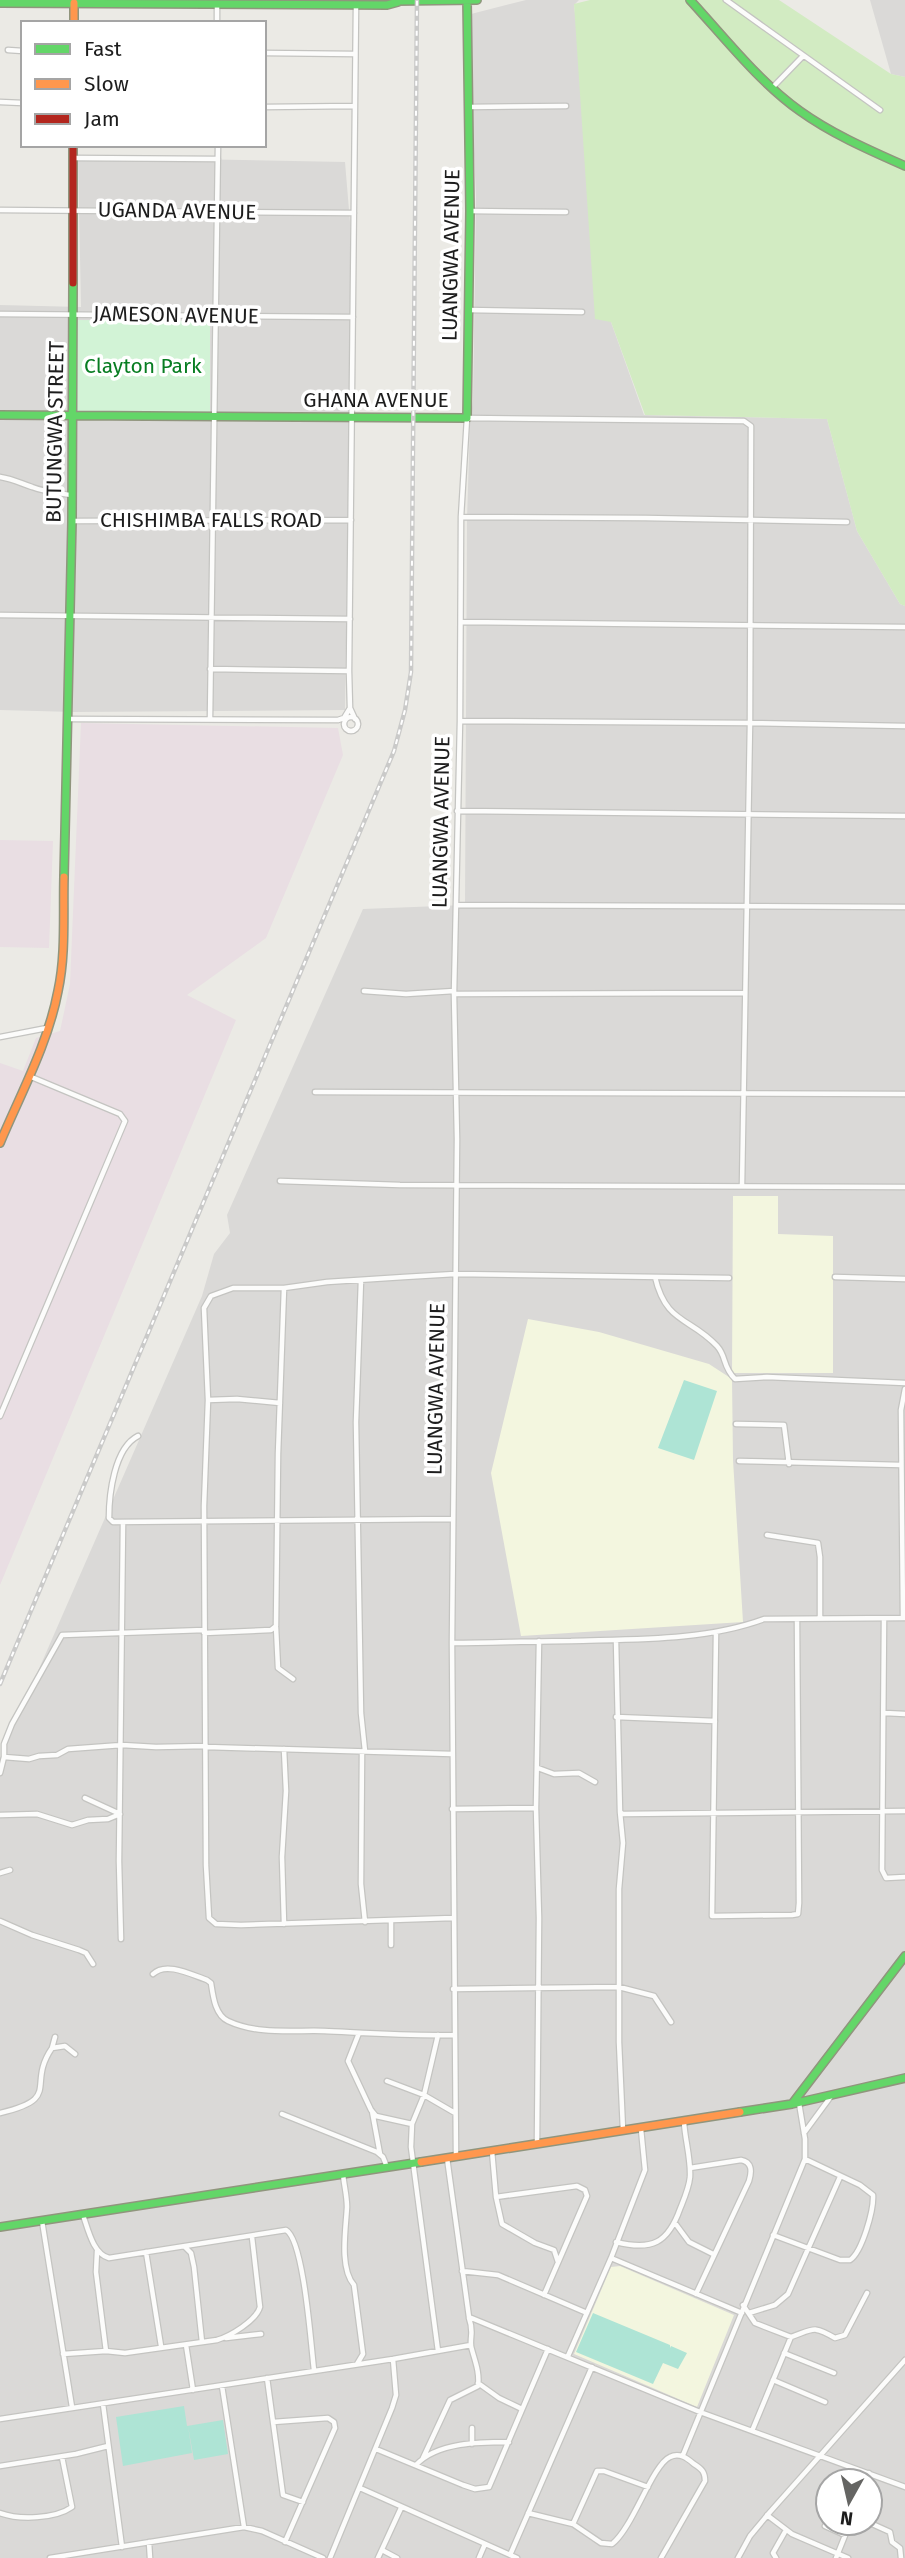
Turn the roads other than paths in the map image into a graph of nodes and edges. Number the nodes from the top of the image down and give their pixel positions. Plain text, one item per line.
1 (477, 0) edge
2 (690, 0) edge
3 (726, 0) edge
4 (394, 1) edge
5 (467, 1) edge
6 (134, 2) edge
7 (145, 2) edge
8 (0, 3) edge
9 (74, 3) junction
10 (217, 4) junction
11 (356, 5) junction
12 (74, 21) edge
13 (217, 21) edge
14 (8, 50) dead end
15 (21, 51) edge
16 (266, 53) edge
17 (355, 54) junction
18 (803, 56) junction
19 (773, 87) junction
20 (0, 102) edge
21 (21, 103) edge
22 (355, 106) junction
23 (566, 106) dead end
24 (266, 107) edge
25 (469, 107) junction
26 (880, 110) dead end
27 (73, 147) edge
28 (218, 147) edge
29 (73, 158) junction
30 (218, 159) junction
31 (905, 166) edge
32 (0, 210) edge
33 (72, 210) junction
34 (470, 211) junction
35 (217, 212) junction
36 (566, 212) dead end
37 (354, 213) junction
38 (468, 310) junction
39 (582, 312) dead end
40 (0, 313) edge
41 (74, 314) junction
42 (215, 316) junction
43 (353, 317) junction
44 (0, 415) edge
45 (72, 415) junction
46 (214, 416) junction
47 (352, 418) junction
48 (467, 418) junction
49 (0, 477) edge
50 (71, 495) junction
51 (461, 517) junction
52 (351, 520) junction
53 (752, 520) junction
54 (72, 521) junction
55 (213, 521) junction
56 (847, 522) dead end
57 (0, 615) edge
58 (68, 617) junction
59 (211, 618) junction
60 (350, 620) junction
61 (461, 622) junction
62 (751, 625) junction
63 (905, 627) edge
64 (211, 669) junction
65 (349, 671) junction
66 (349, 711) junction
67 (68, 719) junction
68 (210, 719) junction
69 (355, 719) junction
70 (460, 721) junction
71 (342, 722) junction
72 (750, 723) junction
73 (905, 726) edge
74 (457, 811) junction
75 (748, 816) junction
76 (905, 816) edge
77 (457, 905) junction
78 (746, 907) junction
79 (905, 907) edge
80 (364, 991) dead end
81 (454, 992) junction
82 (745, 993) junction
83 (48, 1028) junction
84 (0, 1037) edge
85 (28, 1075) junction
86 (315, 1092) dead end
87 (457, 1094) junction
88 (905, 1094) edge
89 (745, 1096) junction
90 (0, 1143) edge
91 (280, 1181) dead end
92 (456, 1184) junction
93 (742, 1186) junction
94 (905, 1187) edge
95 (455, 1275) junction
96 (655, 1277) junction
97 (835, 1277) dead end
98 (729, 1278) dead end
99 (905, 1279) edge
100 (361, 1280) junction
101 (284, 1288) junction
102 (905, 1383) edge
103 (905, 1389) edge
104 (208, 1400) junction
105 (280, 1403) junction
106 (0, 1416) edge
107 (736, 1424) dead end
108 (138, 1436) dead end
109 (739, 1461) dead end
110 (789, 1464) junction
111 (902, 1468) edge
112 (903, 1497) edge
113 (452, 1518) junction
114 (359, 1519) junction
115 (204, 1522) junction
116 (277, 1522) junction
117 (123, 1523) junction
118 (767, 1535) dead end
119 (904, 1579) edge
120 (820, 1618) junction
121 (904, 1618) edge
122 (797, 1619) junction
123 (884, 1619) junction
124 (276, 1626) junction
125 (204, 1632) junction
126 (123, 1633) junction
127 (716, 1633) junction
128 (616, 1640) junction
129 (539, 1641) junction
130 (452, 1643) junction
131 (293, 1679) dead end
132 (884, 1713) junction
133 (905, 1714) edge
134 (616, 1717) junction
135 (716, 1720) junction
136 (122, 1745) junction
137 (206, 1747) junction
138 (284, 1749) junction
139 (364, 1752) junction
140 (452, 1754) junction
141 (4, 1757) junction
142 (538, 1768) junction
143 (0, 1773) edge
144 (595, 1782) dead end
145 (85, 1798) dead end
146 (452, 1808) junction
147 (536, 1808) junction
148 (799, 1811) junction
149 (884, 1811) junction
150 (905, 1811) edge
151 (620, 1812) junction
152 (714, 1812) junction
153 (120, 1814) junction
154 (0, 1815) edge
155 (10, 1870) dead end
156 (0, 1873) edge
157 (905, 1877) edge
158 (453, 1918) junction
159 (0, 1921) edge
160 (391, 1921) junction
161 (365, 1922) junction
162 (284, 1924) junction
163 (121, 1939) dead end
164 (391, 1945) dead end
165 (905, 1955) edge
166 (93, 1964) dead end
167 (153, 1974) dead end
168 (619, 1987) junction
169 (537, 1988) junction
170 (453, 1989) junction
171 (671, 2022) dead end
172 (359, 2033) junction
173 (438, 2035) junction
174 (453, 2035) junction
175 (55, 2037) dead end
176 (52, 2048) junction
177 (75, 2054) dead end
178 (905, 2078) edge
179 (387, 2081) dead end
180 (833, 2094) junction
181 (424, 2095) junction
182 (795, 2104) junction
183 (372, 2111) junction
184 (0, 2113) edge
185 (455, 2113) junction
186 (282, 2114) dead end
187 (684, 2122) junction
188 (412, 2124) junction
189 (640, 2129) junction
190 (623, 2131) junction
191 (804, 2133) junction
192 (537, 2144) junction
193 (492, 2151) junction
194 (380, 2155) junction
195 (456, 2156) junction
196 (447, 2157) junction
197 (805, 2159) junction
198 (413, 2162) junction
199 (387, 2166) junction
200 (690, 2168) junction
201 (343, 2174) junction
202 (840, 2176) junction
203 (496, 2197) junction
204 (83, 2215) junction
205 (42, 2221) junction
206 (675, 2223) junction
207 (0, 2227) edge
208 (773, 2235) junction
209 (252, 2236) junction
210 (616, 2242) junction
211 (185, 2246) junction
212 (807, 2249) junction
213 (97, 2250) junction
214 (146, 2252) junction
215 (713, 2254) junction
216 (611, 2258) junction
217 (558, 2262) junction
218 (462, 2271) junction
219 (867, 2293) dead end
220 (696, 2294) junction
221 (544, 2295) junction
222 (743, 2305) junction
223 (587, 2313) junction
224 (742, 2313) junction
225 (749, 2313) junction
226 (469, 2317) junction
227 (261, 2334) dead end
228 (791, 2337) junction
229 (222, 2339) junction
230 (202, 2342) junction
231 (186, 2345) junction
232 (471, 2345) junction
233 (161, 2346) junction
234 (548, 2349) junction
235 (106, 2351) junction
236 (438, 2351) junction
237 (785, 2353) junction
238 (63, 2354) junction
239 (568, 2356) junction
240 (393, 2359) junction
241 (905, 2360) edge
242 (356, 2365) junction
243 (592, 2367) junction
244 (314, 2370) junction
245 (834, 2373) dead end
246 (267, 2378) junction
247 (773, 2380) junction
248 (478, 2383) junction
249 (222, 2386) junction
250 (193, 2390) junction
251 (825, 2402) dead end
252 (103, 2404) junction
253 (72, 2407) junction
254 (522, 2409) junction
255 (700, 2412) junction
256 (0, 2419) edge
257 (273, 2422) junction
258 (472, 2428) dead end
259 (752, 2431) junction
260 (509, 2442) junction
261 (472, 2444) junction
262 (108, 2446) junction
263 (376, 2449) junction
264 (819, 2454) junction
265 (683, 2455) junction
266 (62, 2457) junction
267 (423, 2458) junction
268 (416, 2465) junction
269 (0, 2466) edge
270 (853, 2467) edge
271 (884, 2479) edge
272 (648, 2487) junction
273 (905, 2487) edge
274 (360, 2488) junction
275 (303, 2502) junction
276 (401, 2508) junction
277 (0, 2513) edge
278 (528, 2513) junction
279 (767, 2515) junction
280 (573, 2524) junction
281 (244, 2527) junction
282 (884, 2529) edge
283 (786, 2530) junction
284 (844, 2537) edge
285 (149, 2542) junction
286 (285, 2542) junction
287 (485, 2544) junction
288 (122, 2547) junction
289 (382, 2550) junction
290 (510, 2555) junction
291 (837, 2556) edge
292 (50, 2558) edge
293 (150, 2558) edge
294 (323, 2558) edge
295 (330, 2558) edge
296 (378, 2558) edge
297 (397, 2558) edge
298 (479, 2558) edge
299 (517, 2558) edge
300 (660, 2558) edge
301 (738, 2558) edge
302 (776, 2558) edge
303 (848, 2558) edge
304 (901, 2558) edge

1 - 5 main road
2 - 19 main road
3 - 18 street
4 - 5 main road
4 - 11 main road
5 - 25 main road, LUANGWA AVENUE
6 - 7 main road
6 - 9 main road
7 - 10 main road
8 - 9 main road
9 - 12 main road
10 - 11 main road
10 - 13 street
11 - 17 street
14 - 15 street
16 - 17 street
17 - 22 street
18 - 19 street
18 - 26 street
19 - 31 main road
20 - 21 street
22 - 24 street
22 - 37 street
23 - 25 street
25 - 34 main road, LUANGWA AVENUE
27 - 29 main road, BUTUNGWA STREET
28 - 30 street
29 - 30 street
29 - 33 main road, BUTUNGWA STREET
30 - 35 street
32 - 33 street, UGANDA AVENUE
33 - 35 street, UGANDA AVENUE
33 - 41 main road, BUTUNGWA STREET
34 - 36 street
34 - 38 main road, LUANGWA AVENUE
35 - 37 street, UGANDA AVENUE
35 - 42 street
37 - 43 street
38 - 39 street
38 - 48 main road, LUANGWA AVENUE
40 - 41 street, JAMESON AVENUE
41 - 42 street, JAMESON AVENUE
41 - 45 main road, BUTUNGWA STREET
42 - 43 street, JAMESON AVENUE
42 - 46 street
43 - 47 street
44 - 45 main road, GHANA AVENUE
45 - 46 main road, GHANA AVENUE
45 - 50 main road, BUTUNGWA STREET
46 - 47 main road, GHANA AVENUE
46 - 55 street
47 - 48 main road, GHANA AVENUE
47 - 52 street
48 - 51 street, LUANGWA AVENUE
48 - 53 street, GHANA AVENUE
49 - 50 street
50 - 54 main road, BUTUNGWA STREET
51 - 53 street
51 - 61 street, LUANGWA AVENUE
52 - 55 street, CHISHIMBA FALLS ROAD
52 - 60 street
53 - 56 street
53 - 62 street
54 - 55 street, CHISHIMBA FALLS ROAD
54 - 58 main road, BUTUNGWA STREET
55 - 59 street
57 - 58 street
58 - 59 street
58 - 67 main road, BUTUNGWA STREET
59 - 60 street
59 - 64 street
60 - 65 street
61 - 62 street
61 - 70 street, LUANGWA AVENUE
62 - 63 street
62 - 72 street
64 - 65 street
64 - 68 street
65 - 66 street
66 - 69 street
66 - 71 street
67 - 68 street
67 - 83 main road, BUTUNGWA STREET
68 - 71 street
69 - 71 street
69 - 71 street
70 - 72 street
70 - 74 street, LUANGWA AVENUE
72 - 73 street
72 - 75 street
74 - 75 street
74 - 77 street, LUANGWA AVENUE
75 - 76 street
75 - 78 street
77 - 78 street
77 - 81 street, LUANGWA AVENUE
78 - 79 street
78 - 82 street
80 - 81 street
81 - 82 street
81 - 87 street, LUANGWA AVENUE
82 - 89 street
83 - 84 street
83 - 85 main road, BUTUNGWA STREET
85 - 90 main road, BUTUNGWA STREET
85 - 106 street
86 - 87 street
87 - 89 street
87 - 92 street, LUANGWA AVENUE
88 - 89 street
89 - 93 street
91 - 92 street
92 - 93 street
92 - 95 street, LUANGWA AVENUE
93 - 94 street
95 - 96 street
95 - 100 street
95 - 113 street, LUANGWA AVENUE
96 - 98 street
96 - 102 street
97 - 99 street
100 - 101 street
100 - 114 street
101 - 104 street
101 - 105 street
103 - 111 street
104 - 105 street
104 - 115 street
105 - 116 street
107 - 110 street
108 - 117 street
109 - 110 street
110 - 111 street
111 - 112 street
112 - 119 street
113 - 114 street
113 - 130 street, LUANGWA AVENUE
114 - 116 street
114 - 139 street
115 - 116 street
115 - 117 street
115 - 125 street
116 - 124 street
117 - 126 street
118 - 120 street
119 - 121 street
120 - 122 street
120 - 123 street
121 - 123 street
122 - 127 street
122 - 148 street
123 - 132 street
124 - 125 street
124 - 131 street
125 - 126 street
125 - 137 street
126 - 136 street
126 - 141 street
127 - 128 street
127 - 135 street
128 - 129 street
128 - 134 street
129 - 130 street
129 - 142 street
130 - 140 street, LUANGWA AVENUE
132 - 133 street
132 - 149 street
134 - 135 street
134 - 151 street
135 - 152 street
136 - 137 street
136 - 141 street
136 - 153 street
137 - 138 street
137 - 162 street
138 - 139 street
138 - 162 street
139 - 140 street
139 - 161 street
140 - 146 street, LUANGWA AVENUE
141 - 143 street
142 - 144 street
142 - 147 street
145 - 153 street
146 - 147 street
146 - 158 street, LUANGWA AVENUE
147 - 169 street
148 - 149 street
148 - 152 street
148 - 152 street
149 - 150 street
149 - 157 street
151 - 152 street
151 - 168 street
153 - 154 street
153 - 163 street
155 - 156 street
158 - 160 street
158 - 170 street, LUANGWA AVENUE
159 - 166 street
160 - 161 street
160 - 164 street
161 - 162 street
165 - 182 main road
167 - 172 street
168 - 169 street
168 - 171 street
168 - 190 street
169 - 170 street
169 - 192 street
170 - 174 street, LUANGWA AVENUE
172 - 173 street
172 - 183 street
173 - 174 street
173 - 181 street
174 - 185 street, LUANGWA AVENUE
175 - 176 street
176 - 177 street
176 - 184 street
178 - 180 main road
179 - 181 street
180 - 182 main road
180 - 191 street
181 - 185 street
181 - 188 street
182 - 187 main road
182 - 191 street
183 - 188 street
183 - 194 street
185 - 195 street, LUANGWA AVENUE
186 - 194 street
187 - 189 main road
187 - 200 street
188 - 198 street
189 - 190 main road
189 - 210 street
190 - 192 main road
191 - 197 street
192 - 193 main road
193 - 195 main road
193 - 203 street
194 - 199 street
195 - 196 main road
196 - 198 main road
196 - 218 street
197 - 202 street
197 - 208 street
198 - 199 main road
198 - 236 street
199 - 201 main road
200 - 206 street
200 - 215 street
201 - 204 main road
201 - 242 street
202 - 212 street
202 - 212 street
203 - 217 street
203 - 217 street
204 - 205 main road
204 - 213 street
205 - 207 main road
205 - 238 street
206 - 210 street
206 - 215 street
208 - 212 street
208 - 222 street
209 - 211 street
209 - 229 street
209 - 244 street
210 - 216 street
211 - 214 street
211 - 230 street
212 - 225 street
213 - 214 street
213 - 235 street
214 - 233 street
215 - 220 street
216 - 220 street
216 - 223 street
217 - 221 street
218 - 221 street
218 - 226 street
219 - 228 street
220 - 224 street
221 - 223 street
222 - 224 street
222 - 225 street
223 - 239 street
224 - 255 street
225 - 228 street
226 - 232 street
226 - 234 street
227 - 229 street
228 - 237 street
229 - 230 street
230 - 231 street
231 - 233 street
231 - 250 street
232 - 236 street
232 - 248 street
233 - 235 street
234 - 239 street
234 - 254 street
235 - 238 street
236 - 240 street
237 - 245 street
237 - 247 street
238 - 253 street
239 - 243 street
240 - 242 street
240 - 263 street
241 - 264 street
242 - 244 street
243 - 255 street
243 - 278 street
244 - 246 street
246 - 249 street
246 - 257 street
247 - 251 street
247 - 259 street
248 - 254 street
248 - 267 street
249 - 250 street
249 - 281 street
250 - 252 street
252 - 253 street
252 - 262 street
253 - 256 street
254 - 260 street
255 - 259 street
255 - 265 street
257 - 275 street
257 - 275 street
258 - 261 street
259 - 264 street
260 - 261 street
260 - 268 street
261 - 267 street
262 - 266 street
262 - 288 street
263 - 268 street
263 - 274 street
264 - 270 street
264 - 279 street
265 - 272 street
265 - 300 street
266 - 269 street
266 - 277 street
267 - 268 street
271 - 273 street
272 - 280 street
272 - 280 street
274 - 276 street
274 - 295 street
275 - 286 street
276 - 287 street
276 - 289 street
278 - 280 street
278 - 290 street
279 - 283 street
279 - 301 street
281 - 285 street
281 - 286 street
282 - 304 street
283 - 291 street
283 - 302 street
284 - 291 street
285 - 288 street
285 - 293 street
286 - 294 street
287 - 290 street
287 - 298 street
288 - 292 street
289 - 296 street
289 - 297 street
290 - 299 street
291 - 303 street

